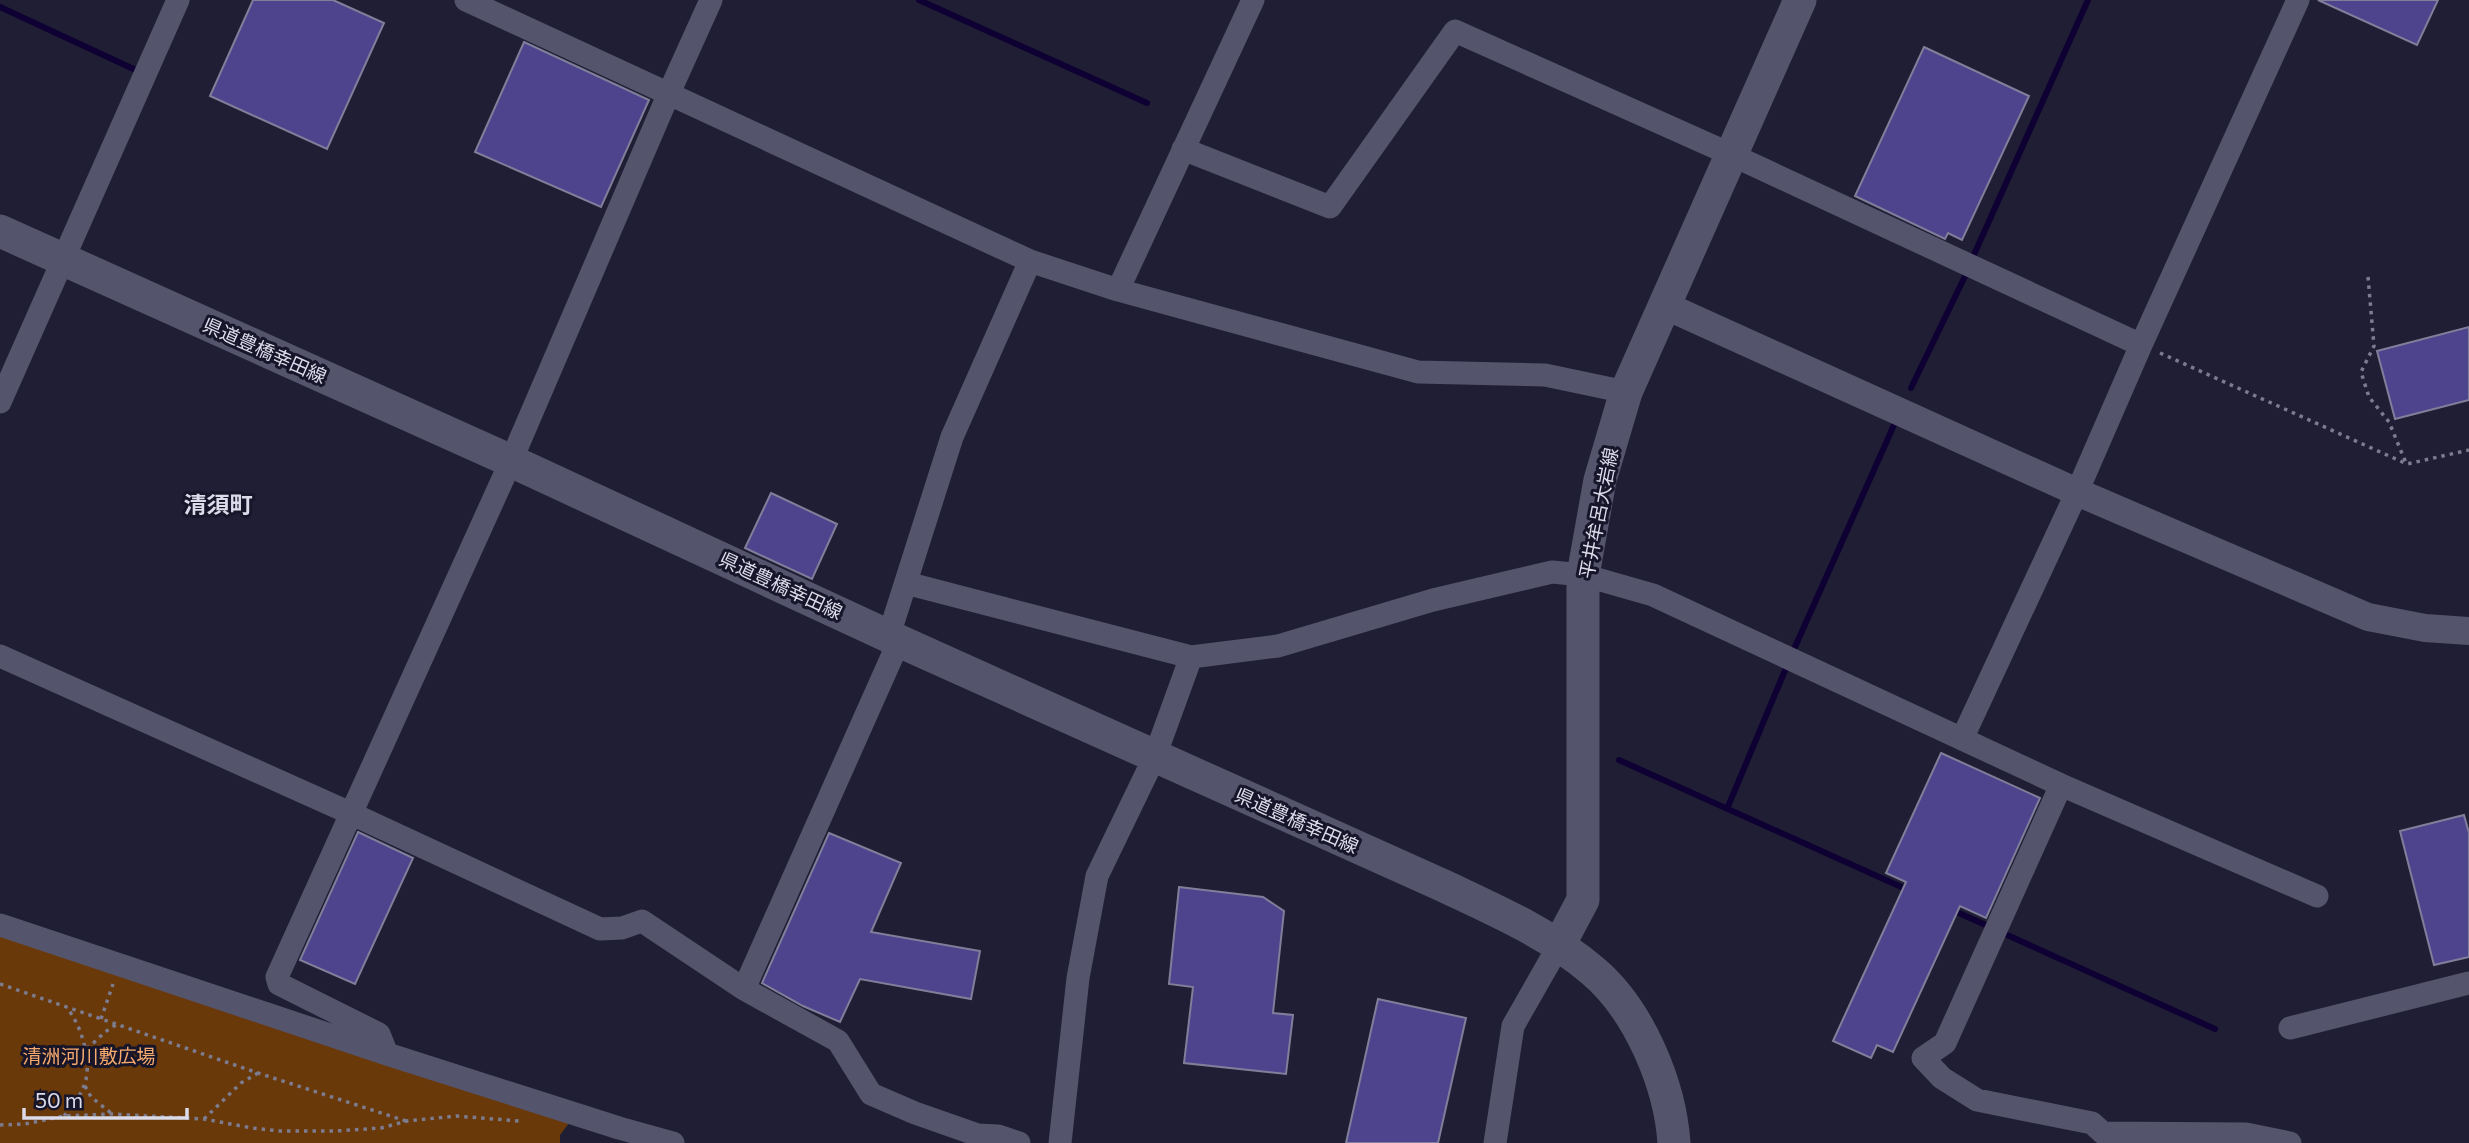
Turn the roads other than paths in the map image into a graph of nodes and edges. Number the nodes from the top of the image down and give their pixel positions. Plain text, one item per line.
1 (178, 0) edge
2 (466, 0) edge
3 (711, 0) edge
4 (1253, 0) edge
5 (1800, 0) edge
6 (2296, 1) edge
7 (669, 93) junction
8 (1183, 149) junction
9 (1730, 154) junction
10 (0, 231) edge
11 (64, 261) junction
12 (1030, 261) junction
13 (1118, 290) junction
14 (1666, 306) junction
15 (2141, 345) junction
16 (1626, 392) junction
17 (0, 402) edge
18 (511, 461) junction
19 (2077, 492) junction
20 (1583, 575) junction
21 (906, 583) junction
22 (2469, 631) edge
23 (894, 638) junction
24 (0, 656) edge
25 (1191, 657) junction
26 (1962, 739) junction
27 (1155, 756) junction
28 (2061, 785) junction
29 (350, 813) junction
30 (2317, 896) dead end
31 (0, 925) edge
32 (1558, 947) junction
33 (2469, 983) edge
34 (744, 989) junction
35 (2290, 1028) dead end
36 (387, 1054) junction
37 (673, 1143) edge
38 (1019, 1143) edge
39 (1060, 1143) edge
40 (1496, 1143) edge
41 (1674, 1143) edge
42 (2290, 1143) edge

1 - 11 street
2 - 7 street
3 - 7 street
4 - 8 street
5 - 9 main road, 平井牟呂大岩線
6 - 15 street
7 - 12 street
7 - 18 street
8 - 9 street
8 - 13 street
9 - 14 main road, 平井牟呂大岩線
9 - 15 street
10 - 11 main road, 県道豊橋幸田線
11 - 17 street
11 - 18 main road, 県道豊橋幸田線
12 - 13 street
12 - 21 street
13 - 16 street
14 - 16 main road, 平井牟呂大岩線
14 - 19 street
15 - 19 street
16 - 20 main road, 平井牟呂大岩線
18 - 23 main road, 県道豊橋幸田線
18 - 29 street
19 - 22 street
19 - 26 street
20 - 25 street
20 - 26 street
20 - 32 main road, 平井牟呂大岩線
21 - 23 street
21 - 25 street
23 - 27 main road, 県道豊橋幸田線
23 - 34 street
24 - 29 street
25 - 27 street
26 - 28 street
27 - 32 main road, 県道豊橋幸田線
27 - 39 street
28 - 30 street
28 - 42 street
29 - 34 street
29 - 36 street
31 - 36 street
32 - 40 street
32 - 41 main road
33 - 35 street
34 - 38 street
36 - 37 street

